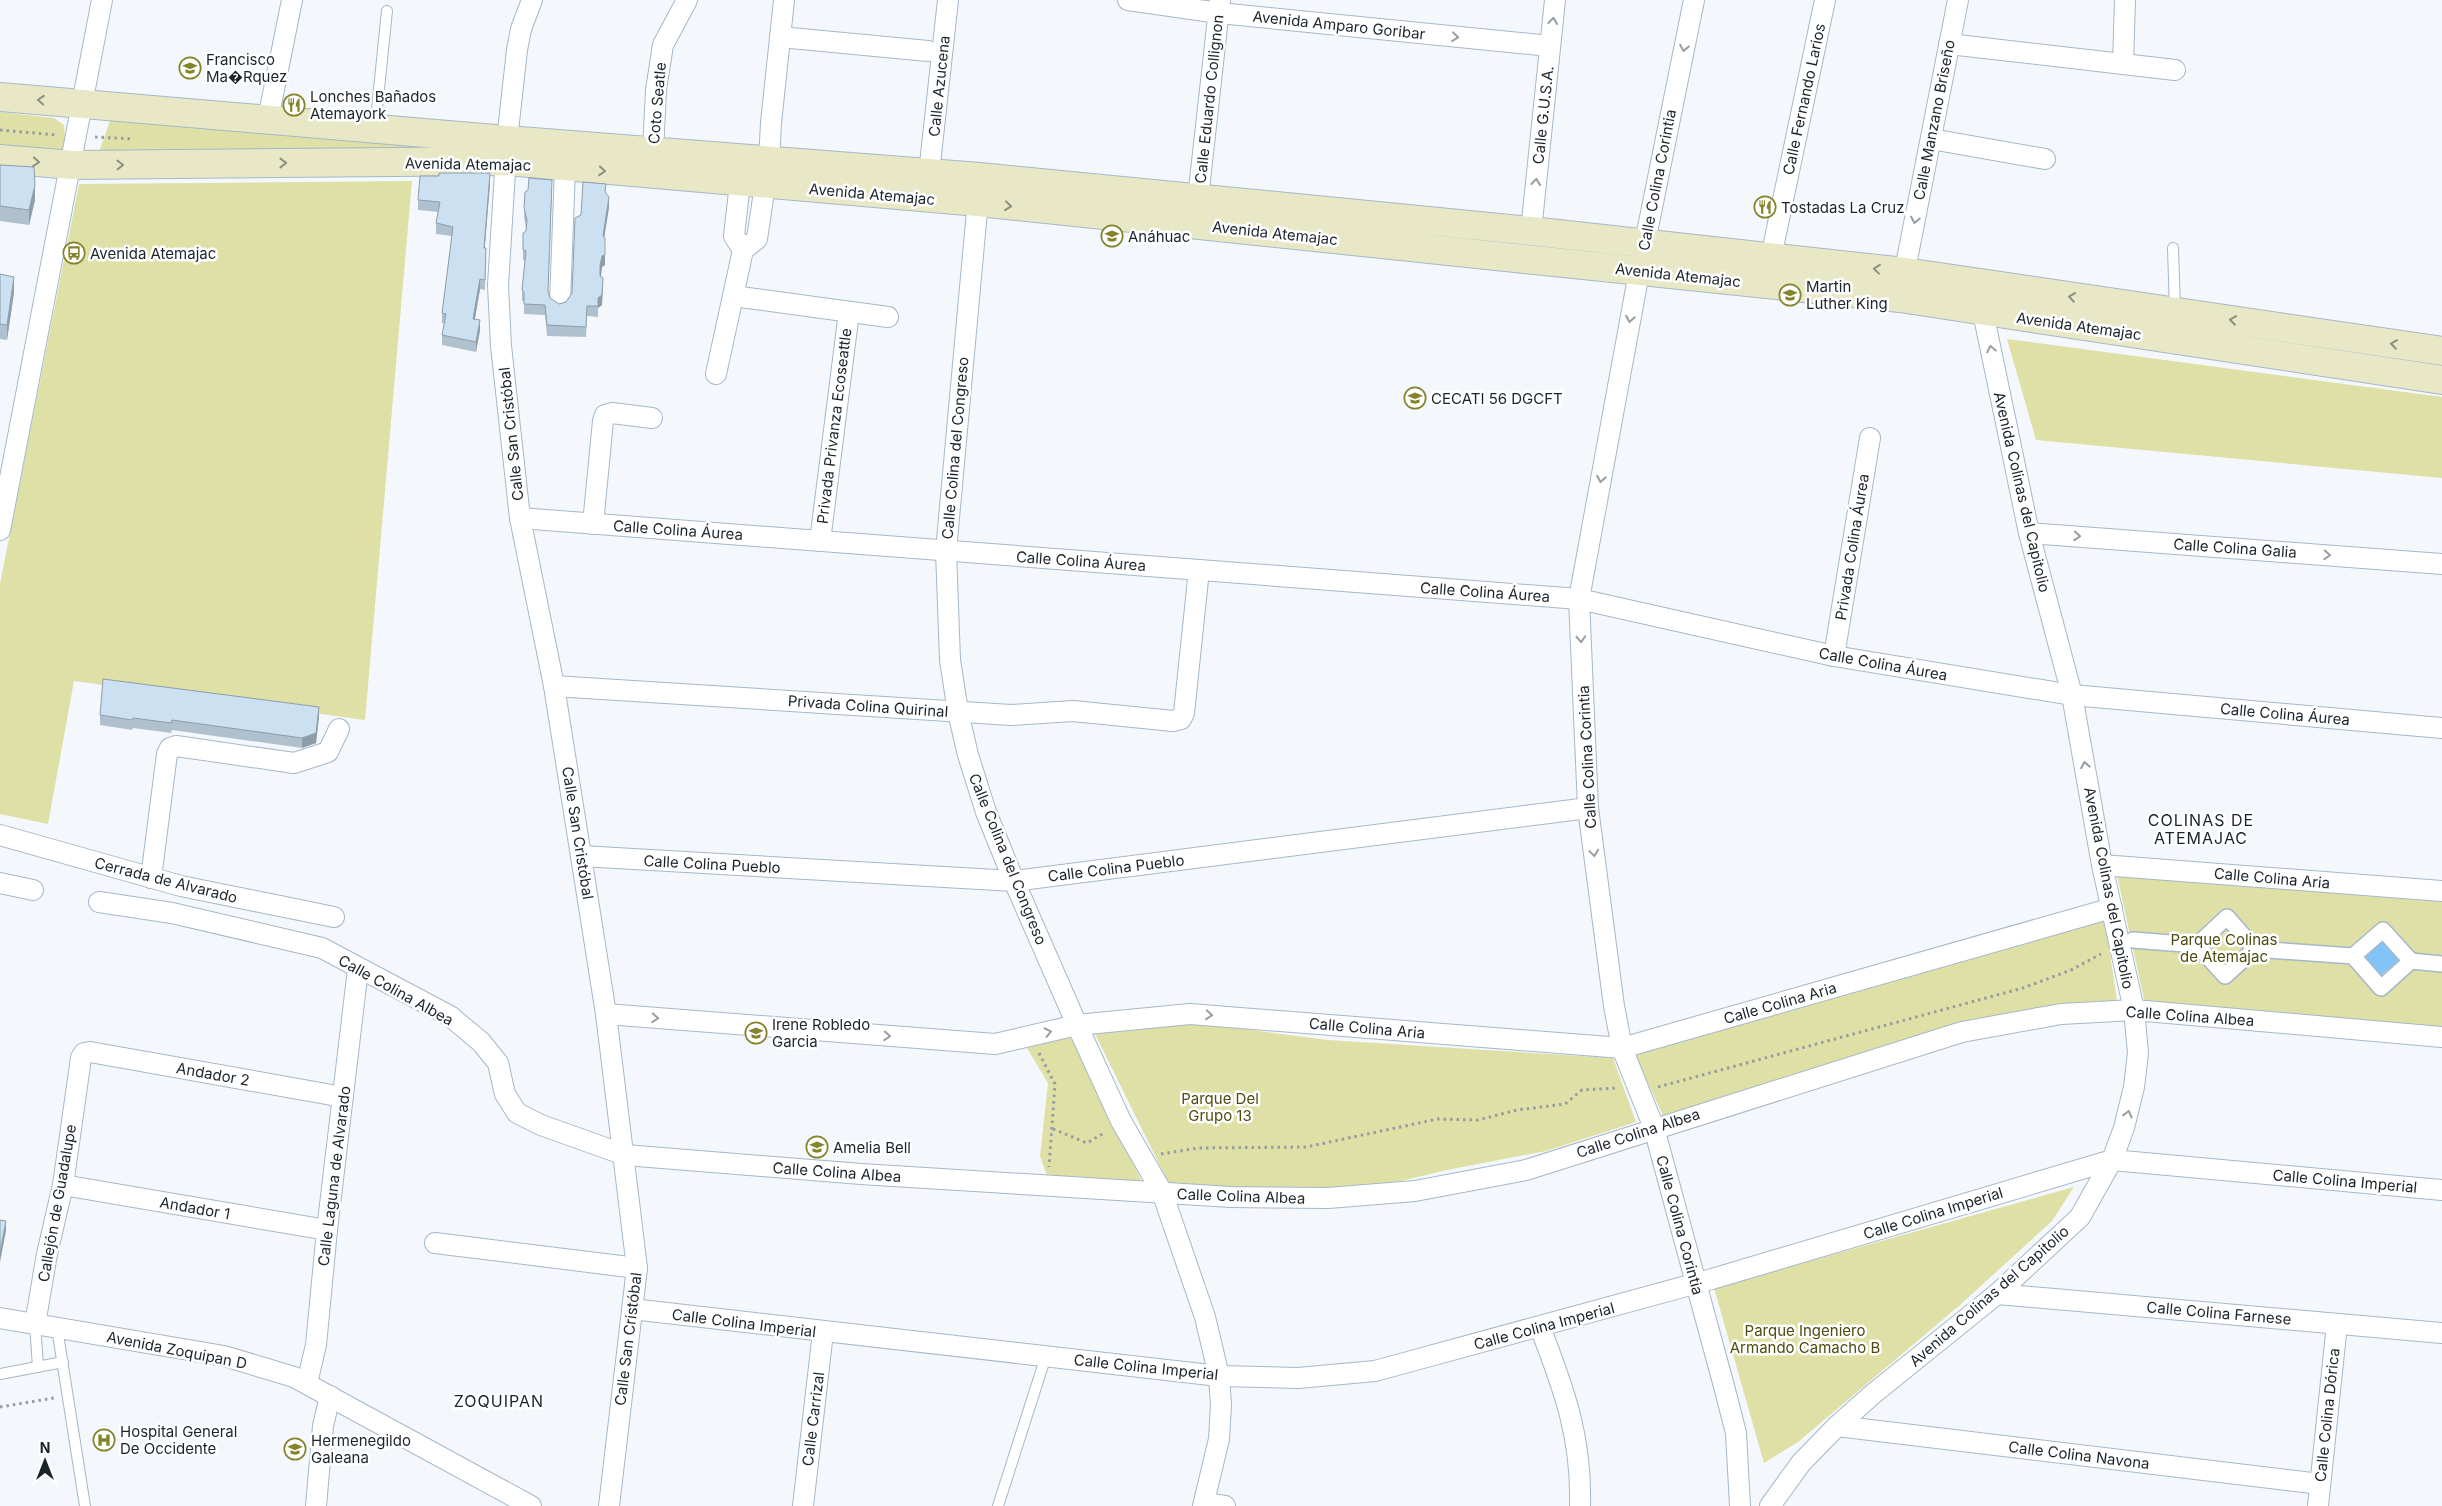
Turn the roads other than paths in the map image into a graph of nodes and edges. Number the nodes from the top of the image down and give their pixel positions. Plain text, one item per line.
1 (102, 0) edge
2 (292, 0) edge
3 (532, 0) edge
4 (687, 0) edge
5 (784, 0) edge
6 (948, 0) edge
7 (1128, 0) edge
8 (1555, 0) edge
9 (1694, 0) edge
10 (1825, 0) edge
11 (1958, 0) edge
12 (2124, 0) edge
13 (1219, 6) edge
14 (387, 11) dead end
15 (780, 38) junction
16 (1949, 44) junction
17 (1550, 46) junction
18 (928, 51) dead end
19 (2123, 64) junction
20 (2175, 70) dead end
21 (0, 97) edge
22 (82, 103) junction
23 (268, 119) junction
24 (375, 129) junction
25 (1930, 139) junction
26 (506, 151) junction
27 (653, 152) junction
28 (0, 159) edge
29 (2045, 159) dead end
30 (72, 165) junction
31 (565, 168) junction
32 (929, 173) junction
33 (758, 176) junction
34 (979, 190) junction
35 (1198, 198) junction
36 (1531, 231) junction
37 (1645, 243) junction
38 (2173, 248) dead end
39 (1771, 257) junction
40 (1639, 271) junction
41 (1977, 283) junction
42 (1902, 285) junction
43 (733, 296) junction
44 (560, 302) edge
45 (849, 312) junction
46 (1983, 312) junction
47 (2175, 312) junction
48 (888, 317) dead end
49 (2442, 351) edge
50 (716, 374) dead end
51 (2442, 380) edge
52 (652, 418) dead end
53 (1870, 438) dead end
54 (520, 518) junction
55 (593, 524) junction
56 (0, 530) edge
57 (2029, 533) junction
58 (820, 541) junction
59 (946, 551) junction
60 (2442, 564) edge
61 (1199, 570) junction
62 (1579, 599) junction
63 (1834, 656) junction
64 (554, 686) junction
65 (2072, 695) junction
66 (958, 712) junction
67 (2442, 728) edge
68 (339, 729) dead end
69 (1588, 808) junction
70 (0, 836) edge
71 (581, 856) junction
72 (2102, 865) junction
73 (151, 878) junction
74 (1014, 881) junction
75 (0, 883) edge
76 (181, 886) junction
77 (33, 890) dead end
78 (2442, 891) edge
79 (99, 902) dead end
80 (2112, 908) junction
81 (172, 913) junction
82 (334, 918) dead end
83 (2133, 940) dead end
84 (2197, 944) junction
85 (2255, 949) junction
86 (2353, 956) junction
87 (2411, 962) junction
88 (2442, 964) edge
89 (358, 969) junction
90 (2134, 1010) junction
91 (606, 1014) junction
92 (1077, 1026) junction
93 (2442, 1037) edge
94 (1622, 1048) junction
95 (84, 1053) joint
96 (343, 1097) junction
97 (1654, 1128) junction
98 (625, 1155) junction
99 (2112, 1160) junction
100 (63, 1185) junction
101 (2442, 1190) edge
102 (1162, 1192) junction
103 (327, 1230) junction
104 (435, 1243) dead end
105 (637, 1268) junction
106 (1695, 1284) junction
107 (1997, 1294) junction
108 (632, 1309) junction
109 (0, 1318) edge
110 (35, 1324) junction
111 (2337, 1324) junction
112 (1540, 1327) junction
113 (57, 1328) junction
114 (824, 1332) junction
115 (2442, 1333) edge
116 (1046, 1356) junction
117 (63, 1362) junction
118 (38, 1367) junction
119 (0, 1374) edge
120 (1219, 1376) junction
121 (306, 1383) junction
122 (330, 1396) junction
123 (1838, 1426) junction
124 (2320, 1484) junction
125 (1203, 1505) edge
126 (85, 1506) edge
127 (316, 1506) edge
128 (531, 1506) edge
129 (609, 1506) edge
130 (803, 1506) edge
131 (998, 1506) edge
132 (1225, 1506) edge
133 (1580, 1506) edge
134 (1740, 1506) edge
135 (1770, 1506) edge
136 (2318, 1506) edge

1 - 22 street
2 - 23 street
3 - 26 street, Calle San Cristóbal
4 - 27 street, Coto Seatle
5 - 15 street
6 - 32 street, Calle Azucena
7 - 13 street, Avenida Amparo Goribar
17 -> 8 street, Calle G.U.S.A.
9 -> 37 street, Calle Colina Corintia
10 - 39 street, Calle Fernando Larios
11 - 16 street, Calle Manzano Briseño
12 - 19 street
13 -> 17 street, Avenida Amparo Goribar
13 - 35 street, Calle Eduardo Collignon
14 - 24 lane
15 - 18 street
15 - 33 street
16 - 19 street
16 - 25 street, Calle Manzano Briseño
36 -> 17 street, Calle G.U.S.A.
19 - 20 street
22 -> 21 main road, Avenida Atemajac
22 - 23 main road, Avenida Atemajac
22 - 30 street
23 - 24 main road, Avenida Atemajac
24 - 26 main road, Avenida Atemajac
25 - 29 street
25 -> 42 street, Calle Manzano Briseño
26 - 27 main road, Avenida Atemajac
30 -> 26 main road, Avenida Atemajac
26 - 31 main road, Avenida Atemajac
26 - 54 street, Calle San Cristóbal
27 - 33 main road, Avenida Atemajac
28 -> 30 main road, Avenida Atemajac
30 - 56 street
31 -> 33 main road, Avenida Atemajac
31 - 44 street
32 - 33 main road, Avenida Atemajac
32 - 34 main road, Avenida Atemajac
33 - 34 main road, Avenida Atemajac
33 - 43 street
34 - 35 main road, Avenida Atemajac
34 -> 40 main road, Avenida Atemajac
34 - 59 street, Calle Colina del Congreso
35 - 36 main road, Avenida Atemajac
36 - 37 main road, Avenida Atemajac
37 - 39 main road, Avenida Atemajac
37 - 40 street, Calle Colina Corintia
38 - 47 lane
42 -> 39 main road, Avenida Atemajac
40 - 42 main road, Avenida Atemajac
40 -> 62 street, Calle Colina Corintia
41 - 42 main road, Avenida Atemajac
41 - 46 street, Avenida Colinas del Capitolio
47 -> 41 main road, Avenida Atemajac
42 - 46 main road, Avenida Atemajac
43 - 45 street, Privada Privanza Ecoseattle
43 - 50 street
45 - 48 street, Privada Privanza Ecoseattle
45 - 58 street, Privada Privanza Ecoseattle
46 - 51 main road, Avenida Atemajac
57 -> 46 street, Avenida Colinas del Capitolio
49 -> 47 main road, Avenida Atemajac
52 - 55 street
53 - 63 street, Privada Colina Áurea
54 - 55 street, Calle Colina Áurea
54 - 64 street, Calle San Cristóbal
55 - 58 street, Calle Colina Áurea
57 -> 60 street, Calle Colina Galia
57 - 65 street, Avenida Colinas del Capitolio
58 - 59 street, Calle Colina Áurea
59 - 61 street, Calle Colina Áurea
59 - 66 street, Calle Colina del Congreso
61 - 62 street, Calle Colina Áurea
61 - 66 street, Privada Colina Quirinal
62 - 63 street, Calle Colina Áurea
62 -> 69 street, Calle Colina Corintia
63 - 65 street, Calle Colina Áurea
64 - 66 street, Privada Colina Quirinal
64 - 71 street, Calle San Cristóbal
65 - 67 street, Calle Colina Áurea
72 -> 65 street, Avenida Colinas del Capitolio
66 - 74 street, Calle Colina del Congreso
68 - 73 street
69 - 74 street, Calle Colina Pueblo
69 -> 94 street, Calle Colina Corintia
70 - 73 street, Cerrada de Alvarado
71 - 74 street, Calle Colina Pueblo
71 - 91 street, Calle San Cristóbal
72 - 78 street, Calle Colina Aria
72 - 80 street, Avenida Colinas del Capitolio
73 - 76 street, Cerrada de Alvarado
74 - 92 street, Calle Colina del Congreso
75 - 77 street
76 - 81 street
76 - 82 street, Cerrada de Alvarado
79 - 81 street, Calle Colina Albea
80 - 90 street, Avenida Colinas del Capitolio
80 - 94 street, Calle Colina Aria
81 - 89 street, Calle Colina Albea
83 - 84 street
84 - 85 street
84 - 85 street
85 - 86 street
86 - 87 street
86 - 87 street
87 - 88 street
89 - 96 street, Calle Laguna de Alvarado
89 - 98 street, Calle Colina Albea
90 - 93 street, Calle Colina Albea
90 - 97 street, Calle Colina Albea
99 -> 90 street, Avenida Colinas del Capitolio
91 -> 92 street, Calle Colina Aria
91 - 98 street, Calle San Cristóbal
92 -> 94 street, Calle Colina Aria
92 - 102 street, Calle Colina del Congreso
94 - 97 street, Calle Colina Corintia
95 - 96 street, Andador 2
95 - 100 street, Callejón de Guadalupe
96 - 103 street, Calle Laguna de Alvarado
97 - 102 street, Calle Colina Albea
97 - 106 street, Calle Colina Corintia
98 - 102 street, Calle Colina Albea
98 - 105 street, Calle San Cristóbal
99 - 101 street, Calle Colina Imperial
99 - 106 street, Calle Colina Imperial
99 - 107 street, Avenida Colinas del Capitolio
100 - 103 street, Andador 1
100 - 110 street, Callejón de Guadalupe
102 - 120 street, Calle Colina del Congreso
103 - 121 street, Calle Laguna de Alvarado
104 - 105 street
105 - 108 street, Calle San Cristóbal
106 - 112 street, Calle Colina Imperial
106 - 134 street, Calle Colina Corintia
107 - 111 street, Calle Colina Farnese
107 - 123 street, Avenida Colinas del Capitolio
108 - 114 street, Calle Colina Imperial
108 - 129 street, Calle San Cristóbal
109 - 110 street, Avenida Zoquipan D
110 - 113 street, Avenida Zoquipan D
110 - 118 lane
111 - 115 street, Calle Colina Farnese
111 - 124 street, Calle Colina Dórica
112 - 120 street, Calle Colina Imperial
112 - 133 street
113 - 117 lane
113 - 121 street, Avenida Zoquipan D
114 - 116 street, Calle Colina Imperial
114 - 130 street, Calle Carrizal
116 - 120 street, Calle Colina Imperial
116 - 131 lane
117 - 118 lane
117 - 126 lane
118 - 119 lane
120 - 125 street, Calle Colina del Congreso
121 - 122 street, Avenida Zoquipan D
122 - 127 street
122 - 128 street, Avenida Zoquipan D
123 - 124 street, Calle Colina Navona
123 - 135 street, Avenida Colinas del Capitolio
124 - 136 street, Calle Colina Dórica
125 - 132 street

